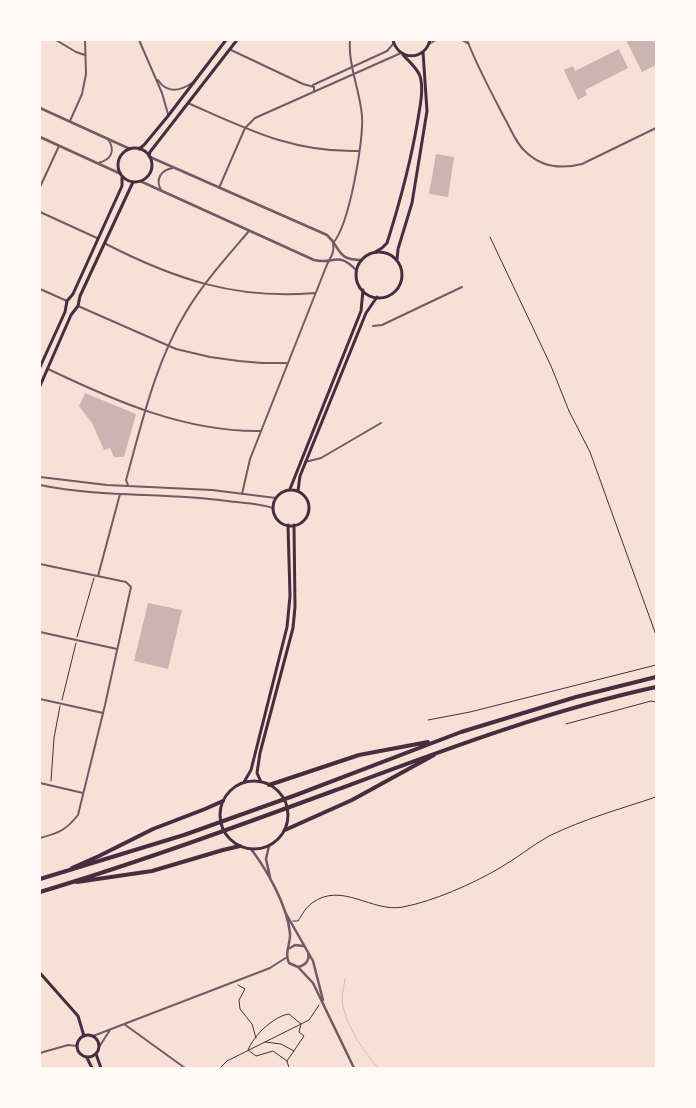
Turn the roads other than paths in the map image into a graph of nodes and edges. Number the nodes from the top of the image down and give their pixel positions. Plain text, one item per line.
1 (56, 40) edge
2 (85, 40) edge
3 (139, 40) edge
4 (226, 40) edge
5 (237, 40) edge
6 (350, 40) edge
7 (436, 40) edge
8 (462, 40) edge
9 (467, 40) edge
10 (393, 41) edge
11 (430, 42) edge
12 (468, 45) junction
13 (229, 50) junction
14 (423, 52) junction
15 (402, 54) junction
16 (86, 55) junction
17 (352, 68) junction
18 (354, 74) junction
19 (154, 75) junction
20 (192, 83) junction
21 (311, 85) junction
22 (312, 92) junction
23 (188, 103) junction
24 (40, 108) edge
25 (168, 116) junction
26 (70, 121) junction
27 (245, 128) junction
28 (656, 128) edge
29 (40, 137) edge
30 (108, 138) junction
31 (59, 146) junction
32 (139, 148) junction
33 (130, 149) junction
34 (359, 151) junction
35 (150, 157) junction
36 (98, 164) junction
37 (173, 168) junction
38 (122, 175) junction
39 (140, 181) junction
40 (133, 182) junction
41 (40, 187) edge
42 (219, 188) junction
43 (161, 190) junction
44 (40, 212) edge
45 (249, 231) junction
46 (98, 239) junction
47 (104, 243) junction
48 (333, 243) junction
49 (374, 252) junction
50 (329, 260) junction
51 (362, 260) junction
52 (397, 260) junction
53 (357, 272) junction
54 (204, 284) junction
55 (462, 287) dead end
56 (40, 289) edge
57 (363, 290) junction
58 (316, 293) junction
59 (377, 297) junction
60 (70, 298) junction
61 (67, 301) junction
62 (79, 302) junction
63 (66, 306) junction
64 (78, 306) junction
65 (75, 310) junction
66 (373, 326) dead end
67 (168, 346) junction
68 (286, 363) junction
69 (40, 366) edge
70 (48, 368) junction
71 (40, 386) edge
72 (146, 411) junction
73 (381, 423) dead end
74 (260, 431) junction
75 (306, 462) junction
76 (40, 477) edge
77 (40, 485) edge
78 (128, 485) junction
79 (290, 490) junction
80 (298, 491) junction
81 (120, 494) junction
82 (242, 494) junction
83 (276, 498) junction
84 (273, 508) junction
85 (288, 525) junction
86 (294, 525) junction
87 (40, 564) edge
88 (96, 576) junction
89 (40, 632) edge
90 (117, 649) junction
91 (656, 677) edge
92 (656, 687) edge
93 (40, 699) edge
94 (103, 713) junction
95 (432, 741) junction
96 (436, 753) junction
97 (244, 782) junction
98 (261, 782) junction
99 (40, 783) edge
100 (269, 785) junction
101 (83, 793) junction
102 (223, 801) junction
103 (285, 830) junction
104 (40, 838) edge
105 (240, 846) junction
106 (269, 846) junction
107 (251, 849) junction
108 (70, 870) junction
109 (40, 879) edge
110 (271, 881) junction
111 (75, 882) junction
112 (40, 892) edge
113 (284, 911) junction
114 (304, 947) junction
115 (289, 950) junction
116 (308, 952) junction
117 (287, 957) junction
118 (298, 967) junction
119 (40, 973) edge
120 (326, 1008) junction
121 (124, 1024) junction
122 (110, 1030) junction
123 (84, 1036) junction
124 (92, 1036) junction
125 (77, 1046) junction
126 (99, 1046) junction
127 (40, 1053) edge
128 (96, 1054) junction
129 (87, 1057) junction
130 (92, 1068) edge
131 (101, 1068) edge
132 (185, 1068) edge
133 (354, 1068) edge

1 - 16 street
2 - 16 street
3 - 19 street
4 - 20 main road
5 - 13 main road
6 - 17 street
7 - 11 street
8 - 12 street
9 - 12 street
10 - 15 main road
10 - 17 street
11 - 14 main road
12 - 28 street
13 - 21 street
13 - 23 main road
14 - 15 main road
14 - 52 main road
15 - 18 street
15 - 49 main road
16 - 26 street
17 - 18 street
17 - 21 street
18 - 22 street
18 - 34 street
19 - 20 street
19 - 25 street
20 - 25 main road
21 - 22 street
22 - 27 street
23 - 27 street
23 - 35 main road
24 - 26 street
25 - 32 main road
26 - 30 street
27 - 34 street
27 - 42 street
29 - 31 street
30 - 33 street
30 - 36 street
31 - 36 street
31 - 41 street
32 - 33 main road
32 - 35 main road
33 - 38 main road
34 - 48 street
35 - 37 street
35 - 39 main road
36 - 38 street
37 - 42 street
37 - 43 street
38 - 40 main road
38 - 46 main road
39 - 40 main road
39 - 43 street
40 - 47 main road
42 - 48 street
43 - 45 street
44 - 46 street
45 - 50 street
45 - 54 street
46 - 60 main road
47 - 54 street
47 - 62 main road
48 - 50 street
48 - 51 street
49 - 51 main road
49 - 52 main road
50 - 53 street
50 - 58 street
51 - 53 main road
52 - 59 main road
53 - 57 main road
54 - 58 street
54 - 67 street
55 - 66 street
56 - 61 street
57 - 59 main road
57 - 79 main road
58 - 68 street
59 - 75 main road
60 - 61 main road
60 - 62 main road
61 - 63 main road
62 - 64 main road
63 - 65 main road
63 - 69 main road
64 - 65 main road
64 - 67 street
65 - 70 main road
67 - 68 street
67 - 72 street
68 - 74 street
70 - 71 main road
70 - 72 street
72 - 74 street
72 - 78 street
73 - 75 street
74 - 82 street
75 - 80 main road
76 - 78 street
77 - 81 street
78 - 82 street
79 - 80 main road
79 - 83 main road
80 - 86 main road
81 - 84 street
81 - 88 street
82 - 83 street
83 - 84 main road
84 - 85 main road
85 - 86 main road
85 - 97 main road
86 - 98 main road
87 - 88 street
88 - 90 street
89 - 90 street
90 - 94 street
91 - 95 highway
92 - 96 highway
93 - 94 street
94 - 101 street
95 - 100 highway
95 - 108 highway
96 - 103 highway
96 - 111 highway
97 - 98 main road
97 - 102 main road
98 - 100 main road
99 - 101 street
100 - 103 main road
101 - 104 street
102 - 105 main road
102 - 108 highway
103 - 106 main road
105 - 107 main road
105 - 111 highway
106 - 107 main road
106 - 110 street
107 - 110 street
108 - 109 highway
110 - 113 street
111 - 112 highway
113 - 114 street
113 - 115 street
114 - 115 street
114 - 116 street
115 - 117 street
116 - 118 street
116 - 120 street
117 - 118 street
117 - 121 street
118 - 120 street
119 - 123 main road
120 - 133 street
121 - 122 street
121 - 132 street
122 - 124 street
122 - 126 street
123 - 124 main road
123 - 125 main road
124 - 126 main road
125 - 127 street
125 - 129 main road
126 - 128 main road
128 - 129 main road
128 - 131 main road
129 - 130 main road

